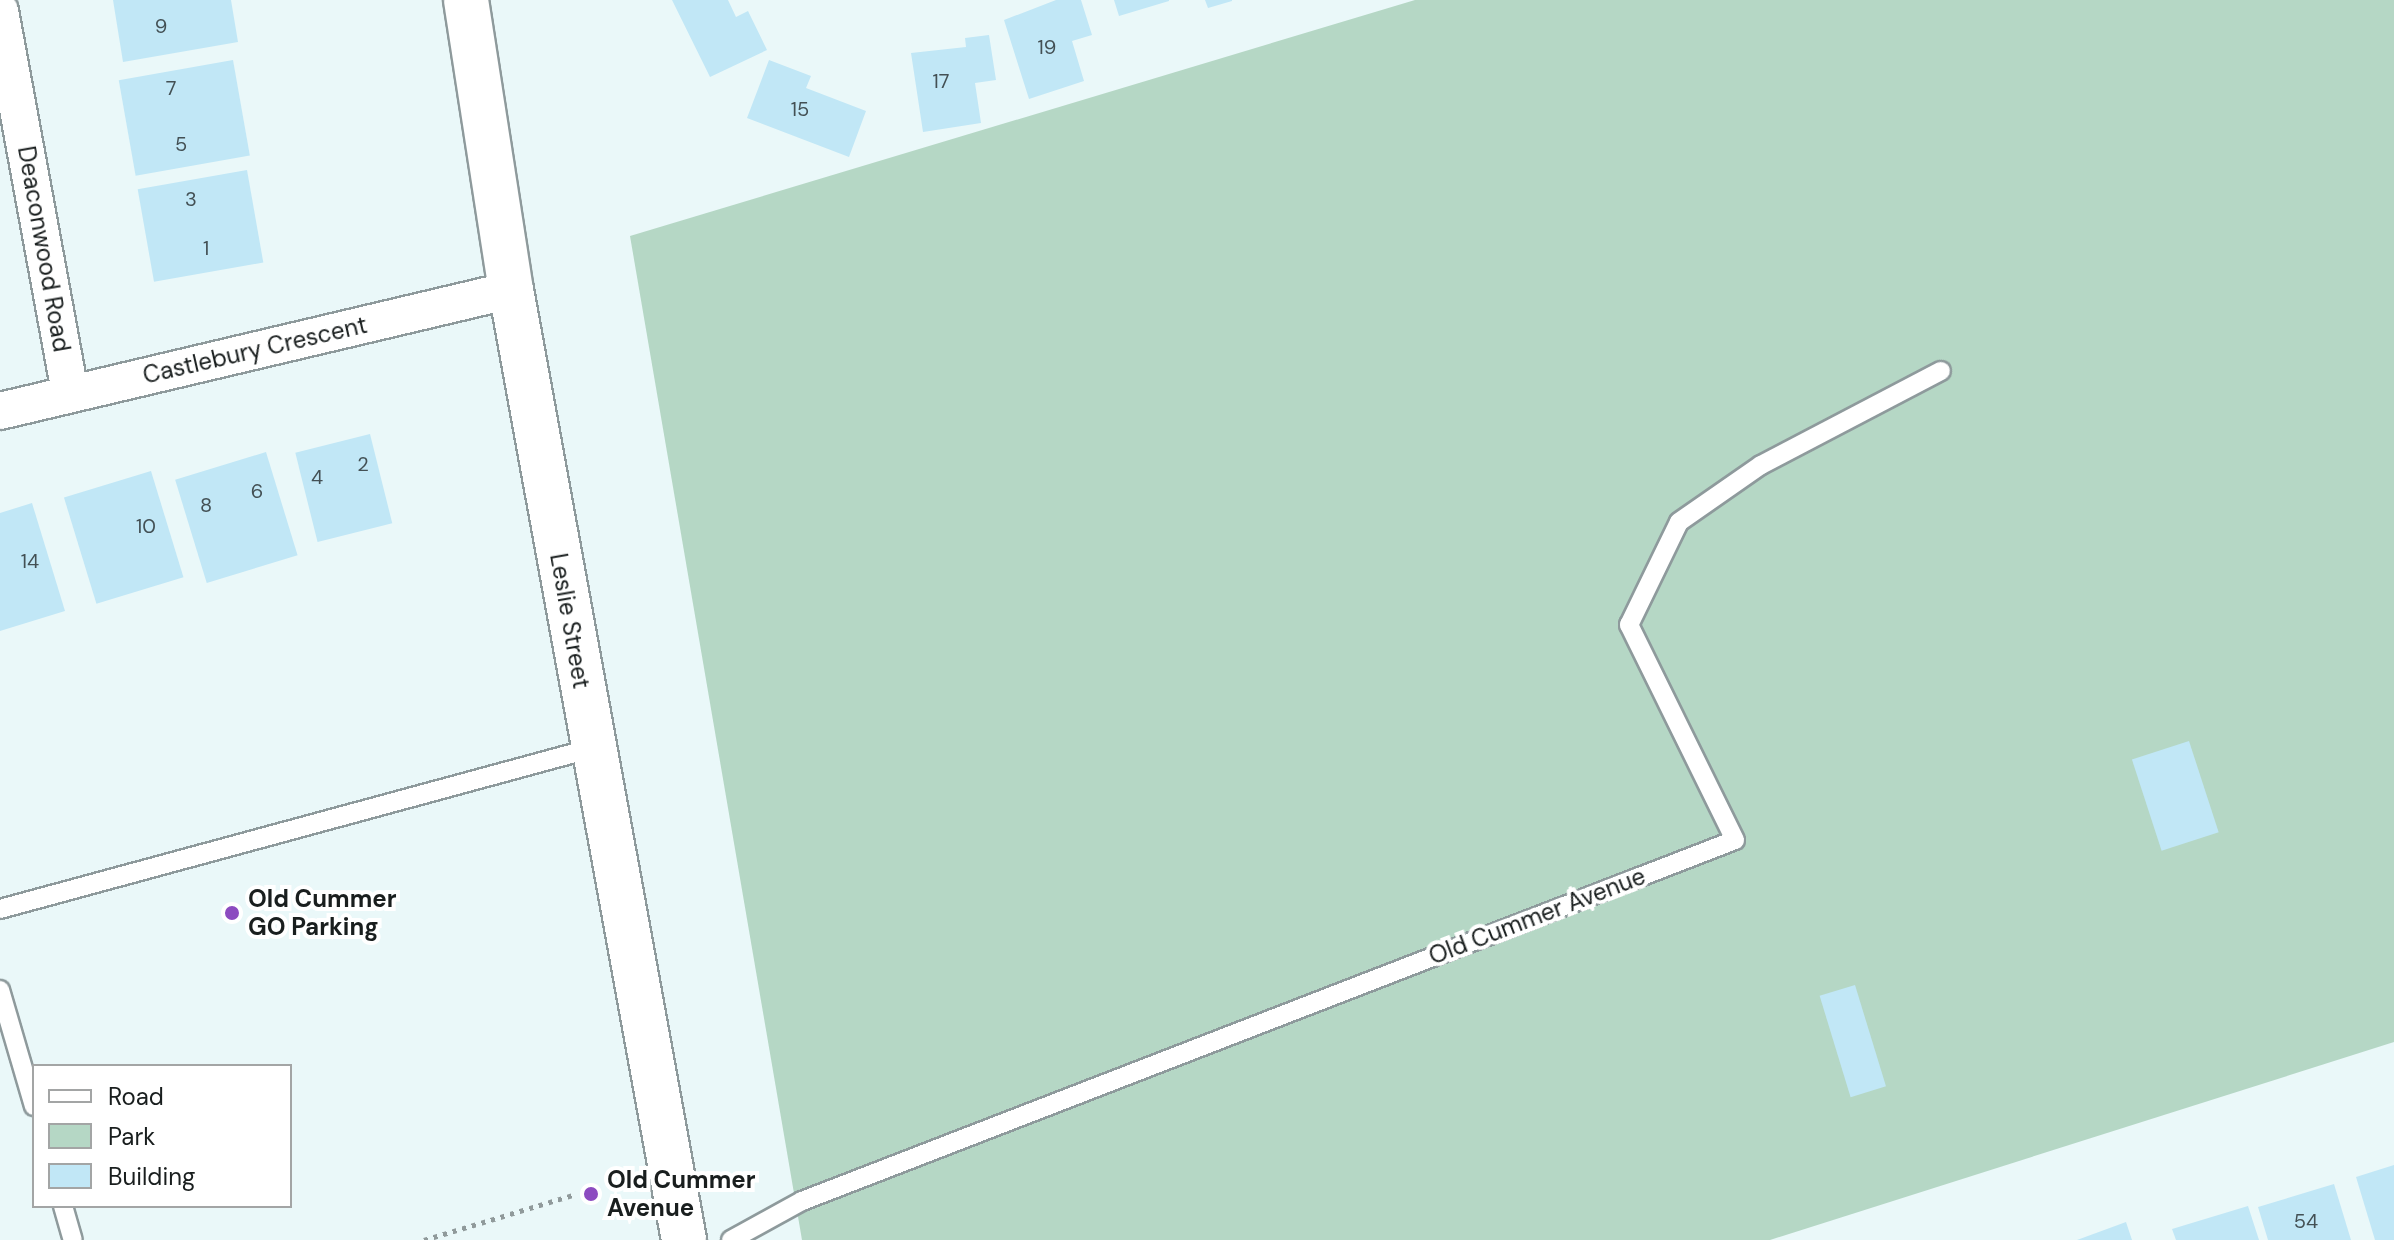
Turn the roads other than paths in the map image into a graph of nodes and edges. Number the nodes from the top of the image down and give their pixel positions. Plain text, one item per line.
1 (466, 0) edge
2 (0, 11) edge
3 (511, 290) junction
4 (1941, 371) dead end
5 (70, 393) junction
6 (0, 411) edge
7 (593, 748) junction
8 (0, 909) edge
9 (0, 990) edge
10 (32, 1099) edge
11 (64, 1208) edge
12 (73, 1240) edge
13 (684, 1240) edge
14 (731, 1240) edge

1 - 3 main road, Leslie Street
2 - 5 street, Deaconwood Road
3 - 5 street, Castlebury Crescent
3 - 7 main road, Leslie Street
4 - 14 lane, Old Cummer Avenue
5 - 6 street, Castlebury Crescent
7 - 8 lane
7 - 13 main road, Leslie Street
9 - 10 lane
11 - 12 lane

